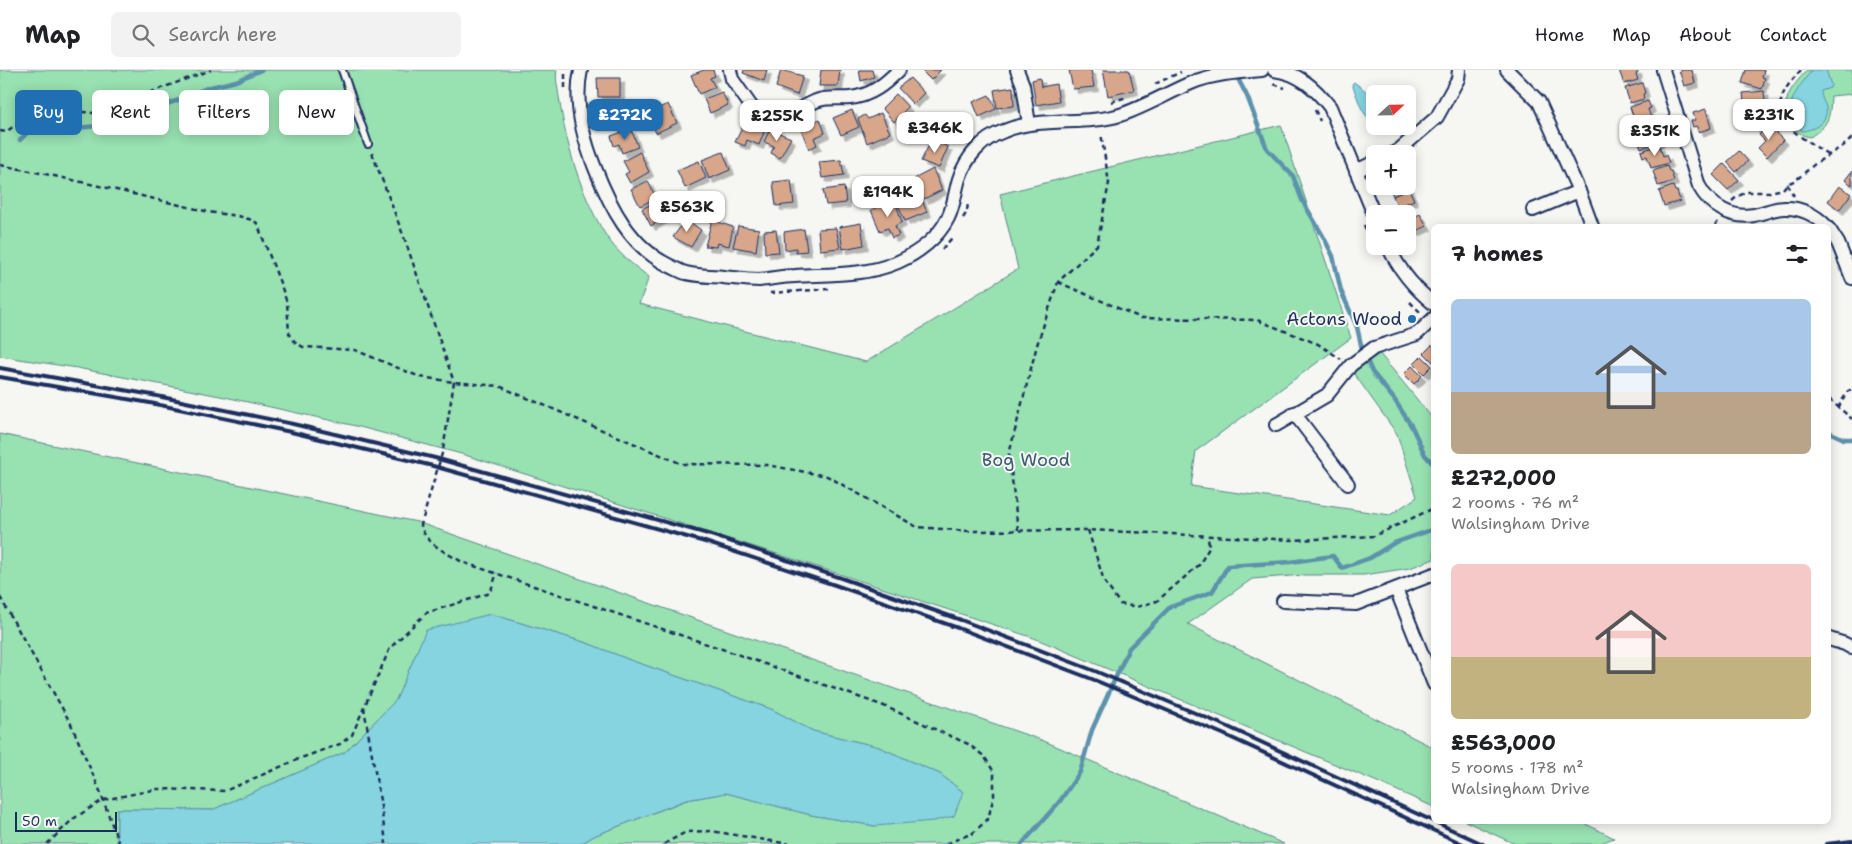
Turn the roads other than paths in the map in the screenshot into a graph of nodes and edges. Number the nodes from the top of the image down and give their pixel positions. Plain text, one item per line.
1 (342, 70) edge
2 (580, 70) edge
3 (730, 70) edge
4 (900, 70) edge
5 (1017, 70) edge
6 (1257, 70) edge
7 (1274, 70) edge
8 (1459, 70) edge
9 (1507, 70) edge
10 (1663, 70) edge
11 (1302, 74) edge
12 (1028, 124) junction
13 (368, 144) road end
14 (1405, 145) edge
15 (1366, 166) edge
16 (1356, 171) junction
17 (1579, 191) junction
18 (1370, 205) edge
19 (1533, 210) dead end
20 (1591, 224) edge
21 (1824, 224) edge
22 (1831, 232) edge
23 (1393, 255) edge
24 (1851, 270) edge
25 (1431, 301) edge
26 (1428, 316) edge
27 (1294, 413) junction
28 (1276, 425) dead end
29 (1348, 484) dead end
30 (1431, 575) edge
31 (1396, 589) junction
32 (1283, 601) dead end
33 (1831, 640) edge
34 (1852, 648) edge
35 (1431, 676) edge

1 - 13 lane
2 - 12 street
3 - 4 street
5 - 12 street
6 - 12 street
7 - 11 street
8 - 14 street
9 - 17 street
10 - 21 street
11 - 16 street
15 - 16 street
16 - 18 street
17 - 19 street
17 - 20 street
22 - 24 street
23 - 25 street
26 - 27 street
27 - 28 street
27 - 29 street
30 - 31 street
31 - 32 street
31 - 35 street
33 - 34 street

